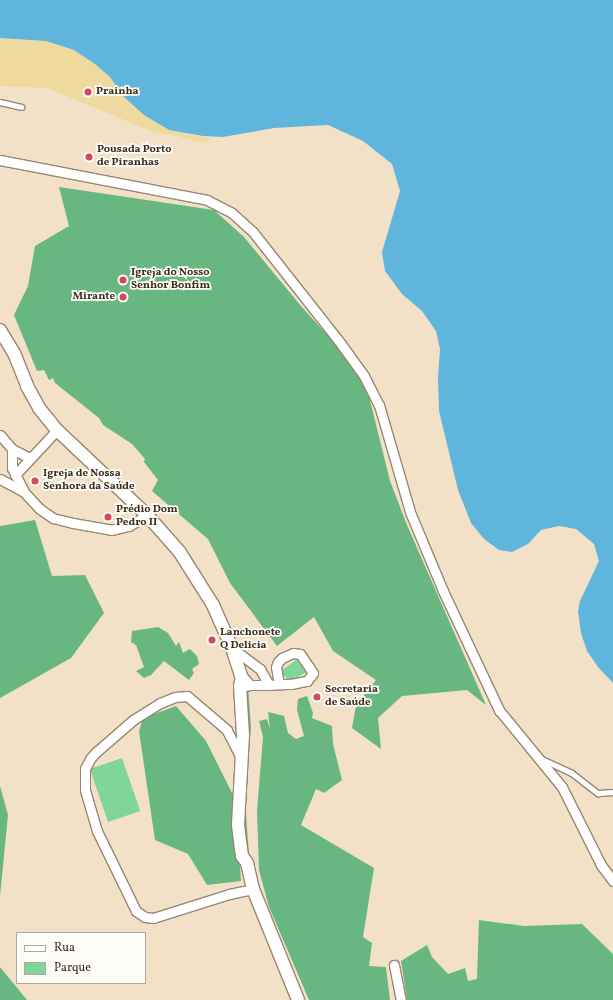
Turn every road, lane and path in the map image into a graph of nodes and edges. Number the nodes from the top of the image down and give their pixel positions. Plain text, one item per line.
1 (0, 102) edge
2 (21, 107) dead end
3 (0, 160) edge
4 (0, 330) edge
5 (57, 430) junction
6 (0, 435) edge
7 (12, 449) junction
8 (30, 458) junction
9 (15, 475) junction
10 (0, 480) edge
11 (24, 492) junction
12 (147, 515) junction
13 (232, 648) junction
14 (243, 683) junction
15 (279, 684) dead end
16 (269, 685) junction
17 (537, 757) junction
18 (241, 760) junction
19 (613, 792) edge
20 (247, 863) junction
21 (613, 881) edge
22 (253, 889) junction
23 (394, 965) dead end
24 (298, 1000) edge
25 (401, 1000) edge

1 - 2 lane
3 - 17 street
4 - 5 street
5 - 8 street
5 - 12 street
6 - 7 street
7 - 8 street
7 - 9 street
8 - 9 street
9 - 11 street
10 - 11 street
11 - 12 street
12 - 13 street
13 - 14 street
13 - 16 street
14 - 16 street
14 - 18 street
14 - 20 street
15 - 16 street
17 - 19 lane
17 - 21 street
18 - 20 street
18 - 22 street
20 - 22 street
22 - 24 street
23 - 25 street

